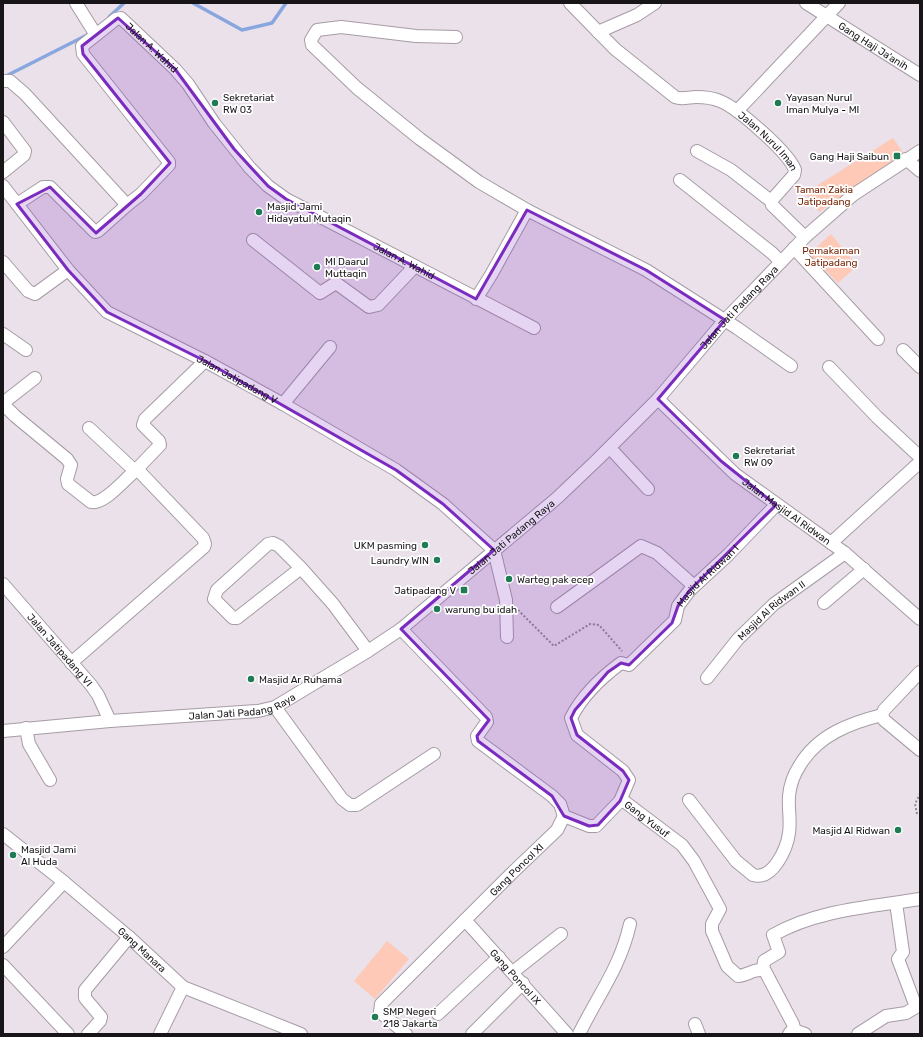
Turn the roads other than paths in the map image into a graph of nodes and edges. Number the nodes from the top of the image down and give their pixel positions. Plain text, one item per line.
1 (76, 3) edge
2 (570, 3) edge
3 (655, 3) edge
4 (806, 3) edge
5 (839, 3) edge
6 (827, 16) junction
7 (598, 32) junction
8 (95, 35) junction
9 (456, 36) dead end
10 (920, 75) edge
11 (3, 81) edge
12 (737, 111) junction
13 (3, 122) edge
14 (697, 151) dead end
15 (920, 151) edge
16 (906, 159) junction
17 (920, 171) edge
18 (3, 172) edge
19 (680, 180) dead end
20 (3, 186) edge
21 (771, 201) junction
22 (17, 204) junction
23 (127, 205) junction
24 (527, 210) junction
25 (805, 237) junction
26 (253, 240) dead end
27 (794, 248) junction
28 (3, 262) edge
29 (781, 262) junction
30 (415, 266) junction
31 (68, 270) junction
32 (476, 299) junction
33 (725, 320) junction
34 (534, 328) dead end
35 (3, 334) edge
36 (878, 339) dead end
37 (330, 347) dead end
38 (26, 350) dead end
39 (903, 350) dead end
40 (206, 361) junction
41 (791, 366) dead end
42 (829, 367) dead end
43 (920, 367) edge
44 (36, 378) dead end
45 (658, 399) junction
46 (3, 403) edge
47 (283, 404) junction
48 (89, 428) dead end
49 (610, 448) junction
50 (920, 457) edge
51 (920, 462) edge
52 (136, 470) junction
53 (648, 489) dead end
54 (776, 506) junction
55 (831, 543) junction
56 (494, 550) junction
57 (845, 553) junction
58 (301, 568) junction
59 (864, 569) junction
60 (694, 586) junction
61 (4, 588) edge
62 (824, 603) dead end
63 (557, 607) dead end
64 (920, 619) edge
65 (401, 628) junction
66 (506, 637) dead end
67 (368, 651) junction
68 (71, 663) junction
69 (920, 672) edge
70 (707, 678) dead end
71 (275, 707) junction
72 (882, 716) junction
73 (110, 721) junction
74 (26, 728) junction
75 (3, 731) edge
76 (920, 750) edge
77 (434, 754) dead end
78 (50, 780) dead end
79 (689, 800) dead end
80 (620, 801) junction
81 (564, 817) junction
82 (3, 834) edge
83 (64, 882) junction
84 (920, 899) edge
85 (896, 903) junction
86 (465, 920) junction
87 (630, 924) dead end
88 (561, 934) dead end
89 (129, 937) junction
90 (3, 947) edge
91 (499, 957) junction
92 (3, 965) edge
93 (763, 970) junction
94 (513, 972) junction
95 (522, 983) junction
96 (183, 987) junction
97 (438, 1014) dead end
98 (791, 1032) edge
99 (68, 1034) edge
100 (88, 1034) edge
101 (160, 1034) edge
102 (300, 1034) edge
103 (406, 1034) edge
104 (472, 1034) edge
105 (567, 1034) edge
106 (579, 1034) edge
107 (805, 1034) edge
108 (858, 1034) edge

1 - 8 street
2 - 7 street
3 - 7 street
4 - 6 street, Gang Haji Ja'anih
5 - 6 street
6 - 10 street, Gang Haji Ja'anih
6 - 12 street
7 - 12 street, Jalan Nurul Iman
8 - 23 street
8 - 30 street, Jalan A. Wahid
9 - 24 street
11 - 23 street
12 - 21 street, Jalan Nurul Iman
13 - 18 street
14 - 21 street
15 - 16 street, Jalan Jati Padang Raya
16 - 17 street
16 - 25 street, Jalan Jati Padang Raya
19 - 29 street
20 - 22 street, Jalan Jatipadang V
21 - 25 street
22 - 23 street
22 - 31 street, Jalan Jatipadang V
24 - 32 street
24 - 33 street
25 - 27 street, Jalan Jati Padang Raya
26 - 30 street
27 - 29 street, Jalan Jati Padang Raya
27 - 36 street
28 - 31 street
29 - 33 street, Jalan Jati Padang Raya
30 - 32 street, Jalan A. Wahid
31 - 40 street, Jalan Jatipadang V
32 - 34 street, Jalan A. Wahid
33 - 41 street
33 - 45 street, Jalan Jati Padang Raya
35 - 38 street
37 - 47 street
39 - 43 street
40 - 47 street, Jalan Jatipadang V
40 - 52 street
42 - 50 street
44 - 46 street
45 - 49 street, Jalan Jati Padang Raya
45 - 54 street, Jalan Masjid Al Ridwan
46 - 52 street
47 - 56 street, Jalan Jatipadang V
48 - 52 street
49 - 53 street
49 - 56 street, Jalan Jati Padang Raya
51 - 55 street
52 - 68 street
54 - 55 street, Jalan Masjid Al Ridwan
54 - 60 street, Masjid Al Ridwan I
55 - 57 street, Jalan Masjid Al Ridwan
56 - 65 street, Jalan Jati Padang Raya
56 - 66 street
57 - 59 street, Jalan Masjid Al Ridwan
57 - 70 street, Masjid Al Ridwan II
58 - 58 street
58 - 67 street
59 - 62 street
59 - 64 street, Jalan Masjid Al Ridwan
60 - 63 street
60 - 80 street, Masjid Al Ridwan I
61 - 68 street, Jalan Jatipadang VI
65 - 67 street, Jalan Jati Padang Raya
65 - 81 street
67 - 71 street, Jalan Jati Padang Raya
68 - 73 street, Jalan Jatipadang VI
69 - 72 street
71 - 73 street, Jalan Jati Padang Raya
71 - 77 street
72 - 76 street
72 - 79 street
73 - 74 street, Jalan Jati Padang Raya
74 - 75 street, Jalan Jati Padang Raya
74 - 78 street
80 - 81 street, Gang Yusuf
80 - 93 street, Gang Yusuf
81 - 86 street, Gang Poncol XI
82 - 83 street, Gang Manara
83 - 89 street, Gang Manara
83 - 90 street
84 - 85 street
85 - 93 street
85 - 108 street
86 - 91 street, Gang Poncol IX
86 - 103 street, Gang Poncol XI
87 - 106 street
88 - 94 street
89 - 96 street, Gang Manara
89 - 100 street
91 - 94 street, Gang Poncol IX
91 - 97 street
92 - 99 street
93 - 98 street
94 - 95 street, Gang Poncol IX
95 - 104 street
95 - 105 street, Gang Poncol IX
96 - 101 street
96 - 102 street, Gang Manara
98 - 107 street

